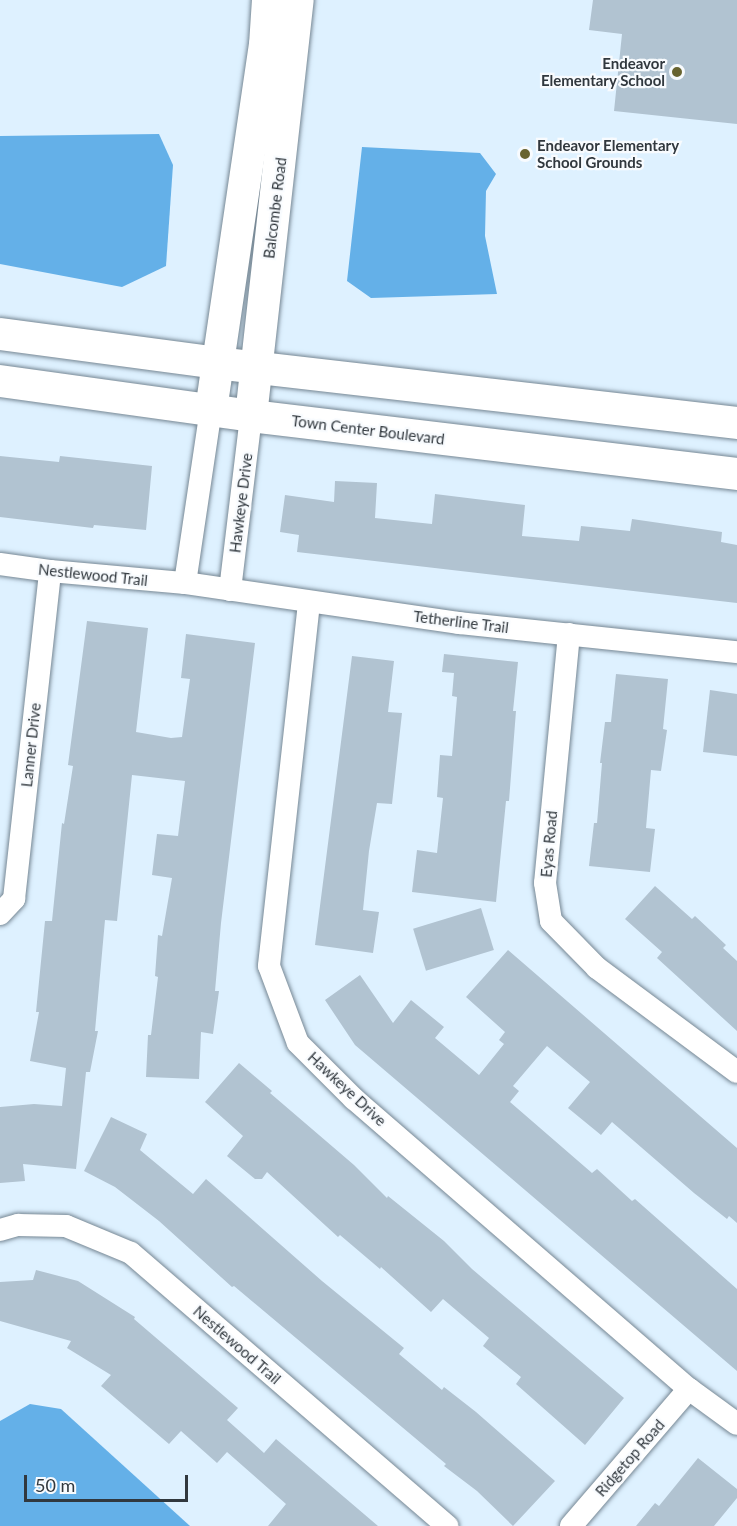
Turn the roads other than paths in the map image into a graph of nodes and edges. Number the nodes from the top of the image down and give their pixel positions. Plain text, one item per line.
1 (268, 0) edge
2 (298, 0) edge
3 (0, 334) edge
4 (216, 363) junction
5 (256, 366) junction
6 (0, 381) edge
7 (211, 410) junction
8 (251, 416) junction
9 (737, 423) edge
10 (737, 474) edge
11 (0, 564) edge
12 (50, 572) junction
13 (185, 583) junction
14 (230, 590) junction
15 (309, 603) junction
16 (569, 634) junction
17 (737, 652) edge
18 (0, 914) edge
19 (737, 1072) edge
20 (0, 1230) edge
21 (689, 1389) junction
22 (737, 1424) edge
23 (447, 1526) edge
24 (571, 1526) edge

1 - 4 main road
2 - 5 main road, Balcombe Road
3 - 4 main road
4 - 5 main road
4 - 7 main road
5 - 8 main road, Balcombe Road
5 - 9 main road
6 - 7 main road, Town Center Boulevard
7 - 8 main road, Town Center Boulevard
7 - 13 street
8 - 10 main road, Town Center Boulevard
8 - 14 street, Hawkeye Drive
11 - 12 street, Nestlewood Trail
12 - 13 street, Nestlewood Trail
12 - 18 street, Lanner Drive
13 - 14 street, Tetherline Trail
14 - 15 street, Tetherline Trail
15 - 16 street, Tetherline Trail
15 - 21 street, Hawkeye Drive
16 - 17 street, Tetherline Trail
16 - 19 street, Eyas Road
20 - 23 street, Nestlewood Trail
21 - 22 street, Hawkeye Drive
21 - 24 street, Ridgetop Road

